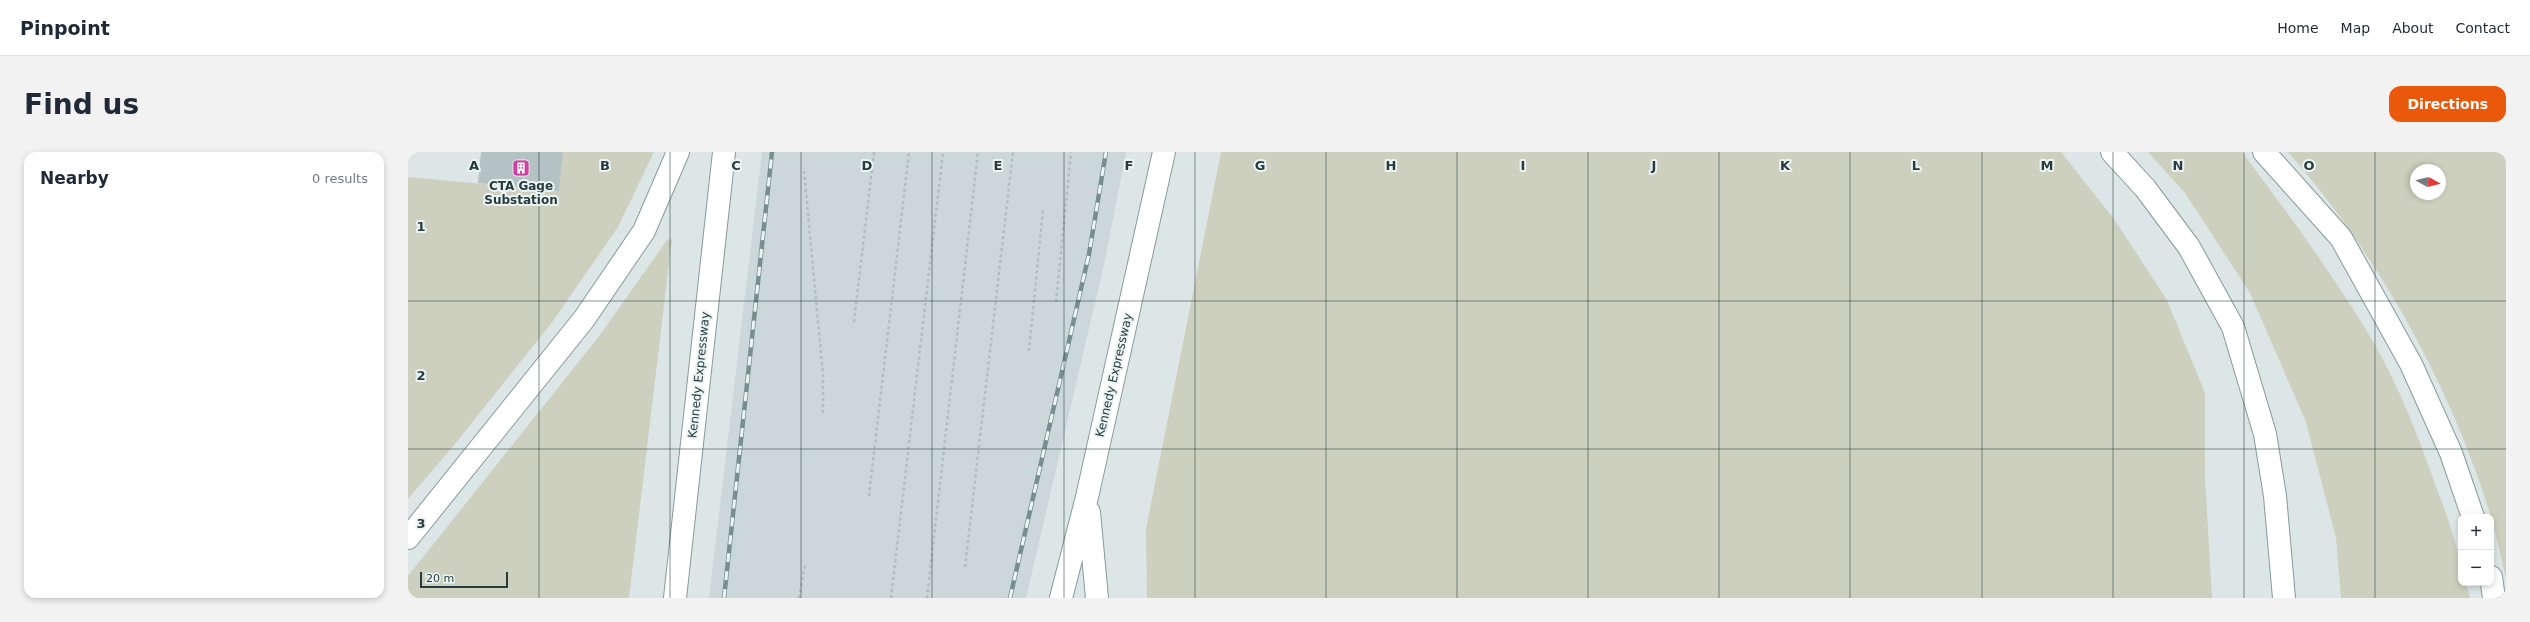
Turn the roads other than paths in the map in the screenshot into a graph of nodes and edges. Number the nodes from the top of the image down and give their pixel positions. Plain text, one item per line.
1 (678, 152) edge
2 (724, 152) edge
3 (1164, 152) edge
4 (2112, 152) edge
5 (2264, 152) edge
6 (1087, 497) junction
7 (2472, 514) edge
8 (408, 538) edge
9 (2492, 586) edge
10 (675, 598) edge
11 (1060, 598) edge
12 (1097, 598) edge
13 (2284, 598) edge
14 (2494, 598) edge

1 - 8 highway
2 - 10 highway, Kennedy Expressway
3 - 6 highway, Kennedy Expressway
4 - 13 highway
5 - 7 highway
6 - 11 highway, Kennedy Expressway
6 - 12 highway
9 - 14 highway

